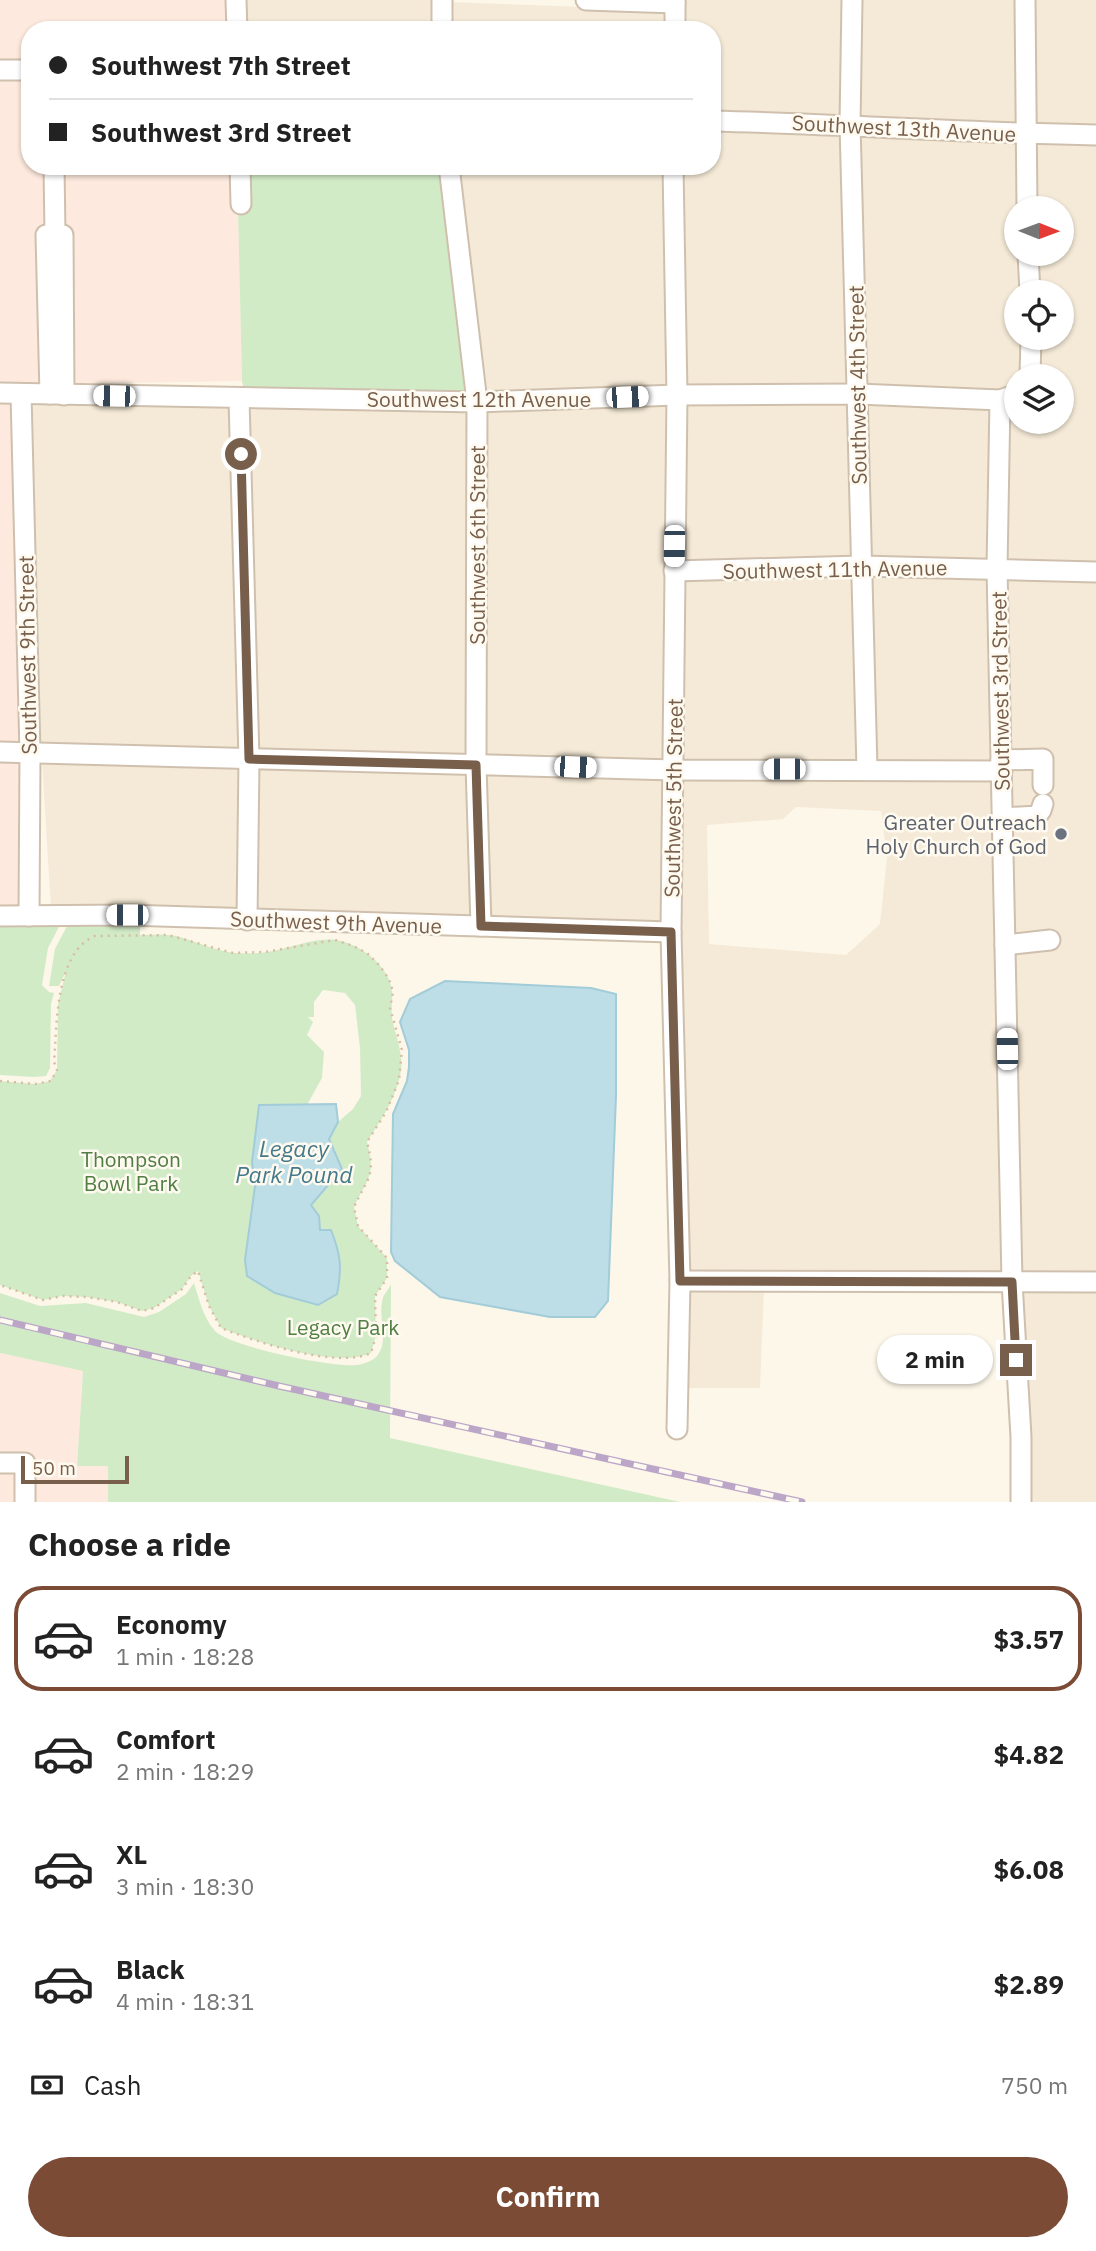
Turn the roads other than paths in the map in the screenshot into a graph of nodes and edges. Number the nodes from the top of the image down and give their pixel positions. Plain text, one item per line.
1 (236, 0) edge
2 (442, 0) edge
3 (586, 0) edge
4 (852, 0) edge
5 (1025, 0) edge
6 (675, 2) edge
7 (237, 21) edge
8 (442, 21) edge
9 (675, 21) edge
10 (0, 70) edge
11 (21, 70) edge
12 (721, 121) edge
13 (850, 124) junction
14 (1025, 134) junction
15 (1096, 135) edge
16 (54, 175) edge
17 (240, 175) edge
18 (450, 175) edge
19 (673, 175) edge
20 (1027, 196) edge
21 (241, 204) dead end
22 (0, 393) edge
23 (21, 394) junction
24 (57, 394) junction
25 (858, 394) junction
26 (677, 395) junction
27 (1004, 397) edge
28 (239, 399) junction
29 (477, 402) junction
30 (1006, 434) edge
31 (862, 566) junction
32 (997, 568) junction
33 (674, 571) junction
34 (1096, 572) edge
35 (0, 752) edge
36 (30, 753) junction
37 (249, 759) junction
38 (476, 765) junction
39 (1002, 765) junction
40 (867, 769) junction
41 (674, 770) junction
42 (1003, 818) junction
43 (0, 916) edge
44 (29, 916) junction
45 (247, 920) junction
46 (481, 926) junction
47 (671, 932) junction
48 (1051, 940) dead end
49 (1005, 945) junction
50 (680, 1281) junction
51 (1012, 1282) junction
52 (1096, 1282) edge
53 (677, 1429) dead end
54 (0, 1463) edge
55 (25, 1502) edge
56 (1021, 1502) edge

1 - 7 street
2 - 8 street
3 - 6 street
4 - 13 street, Southwest 4th Street
5 - 14 street
6 - 9 street
10 - 11 street
12 - 13 street, Southwest 13th Avenue
13 - 14 street, Southwest 13th Avenue
13 - 25 street, Southwest 4th Street
14 - 15 street, Southwest 13th Avenue
14 - 20 street
16 - 24 street
17 - 21 street
18 - 29 street, Southwest 6th Street
19 - 26 street, Southwest 5th Street
22 - 23 street, Southwest 12th Avenue
23 - 24 street, Southwest 12th Avenue
23 - 36 street, Southwest 9th Street
24 - 28 street, Southwest 12th Avenue
25 - 26 street, Southwest 12th Avenue
25 - 27 street, Southwest 12th Avenue
25 - 31 street, Southwest 4th Street
26 - 29 street, Southwest 12th Avenue
26 - 33 street, Southwest 5th Street
28 - 29 street, Southwest 12th Avenue
28 - 37 street
29 - 38 street, Southwest 6th Street
30 - 32 street, Southwest 3rd Street
31 - 32 street, Southwest 11th Avenue
31 - 33 street, Southwest 11th Avenue
31 - 40 street, Southwest 4th Street
32 - 34 street, Southwest 11th Avenue
32 - 39 street, Southwest 3rd Street
33 - 41 street, Southwest 5th Street
35 - 36 street
36 - 37 street
36 - 44 street, Southwest 9th Street
37 - 38 street
37 - 45 street
38 - 41 street
38 - 46 street, Southwest 6th Street
39 - 40 street
39 - 42 street, Southwest 3rd Street
39 - 42 street
40 - 41 street
41 - 47 street, Southwest 5th Street
42 - 49 street, Southwest 3rd Street
43 - 44 street, Southwest 9th Avenue
44 - 45 street, Southwest 9th Avenue
45 - 46 street, Southwest 9th Avenue
46 - 47 street, Southwest 9th Avenue
47 - 50 street, Southwest 5th Street
48 - 49 street
49 - 51 street, Southwest 3rd Street
50 - 51 street
50 - 53 street, Southwest 5th Street
51 - 52 street
51 - 56 street, Southwest 3rd Street
54 - 55 street

